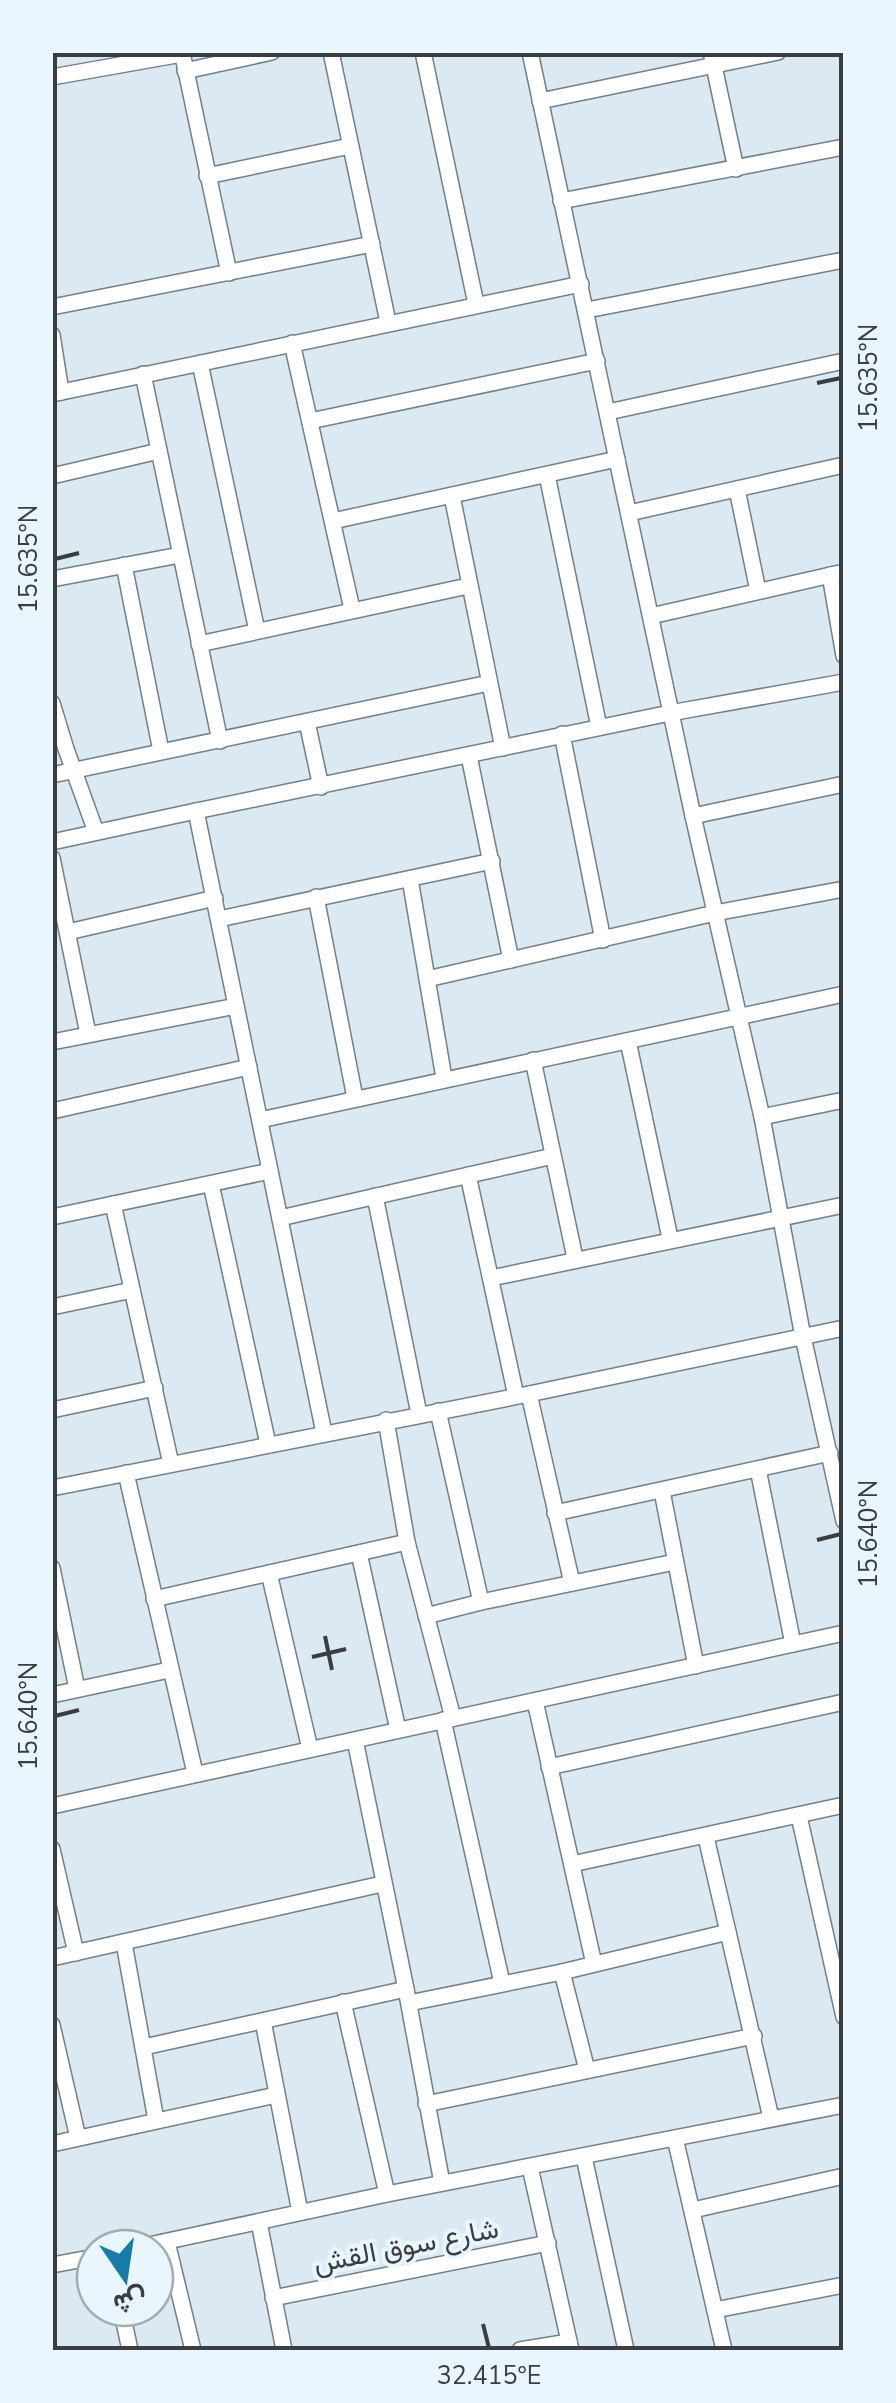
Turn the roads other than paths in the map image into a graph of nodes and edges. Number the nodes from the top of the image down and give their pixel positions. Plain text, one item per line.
1 (86, 52) edge
2 (272, 52) edge
3 (331, 52) edge
4 (423, 52) edge
5 (530, 52) edge
6 (778, 52) edge
7 (182, 53) edge
8 (712, 59) edge
9 (89, 70) junction
10 (185, 71) junction
11 (52, 77) edge
12 (540, 101) junction
13 (350, 146) junction
14 (844, 147) edge
15 (736, 169) junction
16 (207, 176) junction
17 (561, 202) junction
18 (372, 244) junction
19 (844, 260) edge
20 (229, 273) junction
21 (581, 284) junction
22 (476, 304) junction
23 (52, 307) edge
24 (586, 310) junction
25 (388, 322) junction
26 (52, 335) edge
27 (292, 343) junction
28 (597, 361) junction
29 (844, 361) edge
30 (200, 363) junction
31 (143, 374) junction
32 (57, 393) edge
33 (608, 412) junction
34 (310, 421) junction
35 (159, 452) junction
36 (618, 459) junction
37 (844, 464) edge
38 (547, 475) junction
39 (52, 476) edge
40 (737, 489) junction
41 (452, 496) junction
42 (629, 513) junction
43 (333, 521) junction
44 (180, 554) junction
45 (124, 565) junction
46 (837, 574) edge
47 (52, 579) edge
48 (468, 586) junction
49 (758, 591) junction
50 (352, 609) junction
51 (651, 616) junction
52 (257, 631) junction
53 (199, 644) junction
54 (844, 656) edge
55 (844, 682) edge
56 (488, 684) junction
57 (52, 703) edge
58 (670, 712) junction
59 (308, 722) junction
60 (600, 727) junction
61 (562, 734) junction
62 (220, 741) junction
63 (503, 748) junction
64 (161, 752) junction
65 (469, 756) junction
66 (74, 770) junction
67 (52, 774) edge
68 (844, 784) edge
69 (322, 786) junction
70 (196, 811) junction
71 (692, 816) junction
72 (96, 832) junction
73 (52, 842) edge
74 (52, 858) edge
75 (492, 862) junction
76 (410, 879) junction
77 (844, 888) edge
78 (316, 897) junction
79 (215, 898) junction
80 (716, 914) junction
81 (219, 919) junction
82 (68, 932) junction
83 (604, 940) junction
84 (511, 960) junction
85 (426, 979) junction
86 (844, 994) edge
87 (236, 1006) junction
88 (738, 1014) junction
89 (88, 1034) junction
90 (628, 1041) junction
91 (52, 1042) edge
92 (532, 1060) junction
93 (250, 1067) junction
94 (444, 1078) junction
95 (356, 1098) junction
96 (844, 1100) edge
97 (52, 1111) edge
98 (762, 1118) junction
99 (260, 1120) junction
100 (553, 1156) junction
101 (270, 1172) junction
102 (468, 1174) junction
103 (211, 1184) junction
104 (375, 1196) junction
105 (114, 1204) junction
106 (844, 1205) edge
107 (52, 1217) edge
108 (280, 1218) junction
109 (781, 1218) junction
110 (670, 1238) junction
111 (576, 1258) junction
112 (492, 1278) junction
113 (132, 1290) junction
114 (52, 1307) edge
115 (844, 1328) edge
116 (803, 1338) junction
117 (155, 1388) junction
118 (522, 1395) junction
119 (52, 1410) edge
120 (438, 1411) junction
121 (419, 1414) junction
122 (386, 1420) junction
123 (324, 1432) junction
124 (268, 1444) junction
125 (830, 1452) junction
126 (171, 1464) junction
127 (758, 1469) junction
128 (126, 1473) junction
129 (52, 1488) edge
130 (662, 1491) junction
131 (555, 1514) junction
132 (844, 1521) edge
133 (407, 1542) junction
134 (359, 1553) junction
135 (676, 1562) junction
136 (52, 1568) edge
137 (269, 1573) junction
138 (572, 1583) junction
139 (154, 1598) junction
140 (481, 1602) junction
141 (426, 1616) junction
142 (844, 1633) edge
143 (793, 1644) junction
144 (696, 1666) junction
145 (169, 1670) junction
146 (77, 1689) junction
147 (52, 1695) edge
148 (535, 1701) junction
149 (844, 1702) edge
150 (448, 1719) junction
151 (398, 1730) junction
152 (355, 1740) junction
153 (310, 1749) junction
154 (549, 1767) junction
155 (195, 1773) junction
156 (844, 1805) edge
157 (52, 1806) edge
158 (799, 1816) junction
159 (706, 1836) junction
160 (52, 1849) edge
161 (572, 1864) junction
162 (382, 1884) junction
163 (728, 1932) junction
164 (124, 1943) junction
165 (76, 1953) junction
166 (52, 1958) edge
167 (594, 1964) junction
168 (562, 1972) junction
169 (502, 1983) junction
170 (408, 1996) junction
171 (343, 2002) junction
172 (844, 2016) edge
173 (263, 2021) junction
174 (52, 2025) edge
175 (754, 2036) junction
176 (144, 2048) junction
177 (586, 2070) junction
178 (276, 2095) junction
179 (426, 2104) junction
180 (844, 2105) edge
181 (771, 2118) junction
182 (156, 2120) junction
183 (78, 2138) junction
184 (675, 2138) junction
185 (52, 2144) edge
186 (584, 2158) junction
187 (530, 2167) junction
188 (844, 2176) edge
189 (442, 2183) junction
190 (387, 2194) junction
191 (694, 2210) junction
192 (300, 2212) junction
193 (259, 2222) junction
194 (175, 2240) edge
195 (548, 2243) junction
196 (175, 2275) edge
197 (842, 2290) edge
198 (273, 2298) junction
199 (715, 2310) junction
200 (570, 2346) edge
201 (193, 2350) edge
202 (284, 2350) edge
203 (520, 2350) edge
204 (626, 2350) edge
205 (724, 2350) edge

1 - 9 street
2 - 10 street
3 - 13 street
4 - 22 street
5 - 12 street
6 - 8 street
7 - 9 street
7 - 10 street
8 - 12 street
8 - 15 street
9 - 11 street
10 - 16 street
12 - 17 street
13 - 16 street
13 - 18 street
14 - 15 street
15 - 17 street
16 - 20 street
17 - 21 street
18 - 20 street
18 - 25 street
19 - 24 street
20 - 23 street
21 - 22 street
21 - 24 street
22 - 25 street
24 - 28 street
25 - 27 street
26 - 32 street
27 - 30 street
27 - 34 street
28 - 33 street
28 - 34 street
29 - 33 street
30 - 31 street
30 - 52 street
31 - 32 street
31 - 35 street
33 - 36 street
34 - 43 street
35 - 39 street
35 - 44 street
36 - 38 street
36 - 42 street
37 - 40 street
38 - 41 street
38 - 60 street
40 - 42 street
40 - 49 street
41 - 43 street
41 - 48 street
42 - 51 street
43 - 50 street
44 - 45 street
44 - 53 street
45 - 47 street
45 - 64 street
46 - 49 street
46 - 54 street
48 - 50 street
48 - 56 street
49 - 51 street
50 - 52 street
51 - 58 street
52 - 53 street
53 - 62 street
55 - 58 street
56 - 59 street
56 - 63 street
57 - 66 street
58 - 60 street
58 - 71 street
59 - 62 street
59 - 69 street
60 - 61 street
61 - 63 street
61 - 83 street
62 - 64 street
63 - 65 street
64 - 66 street
65 - 69 street
65 - 75 street
66 - 67 street
66 - 72 street
68 - 71 street
69 - 70 street
70 - 72 street
70 - 79 street
71 - 80 street
72 - 73 street
74 - 82 street
75 - 76 street
75 - 84 street
76 - 78 street
76 - 85 street
77 - 80 street
78 - 81 street
78 - 95 street
79 - 81 street
79 - 82 street
80 - 83 street
80 - 88 street
81 - 87 street
82 - 89 street
83 - 84 street
84 - 85 street
85 - 94 street
86 - 88 street
87 - 89 street
87 - 93 street
88 - 90 street
88 - 98 street
89 - 91 street
90 - 92 street
90 - 110 street
92 - 94 street
92 - 100 street
93 - 97 street
93 - 99 street
94 - 95 street
95 - 99 street
96 - 98 street
98 - 109 street
99 - 101 street
100 - 102 street
100 - 111 street
101 - 103 street
101 - 108 street
102 - 104 street
102 - 112 street
103 - 105 street
103 - 124 street
104 - 108 street
104 - 121 street
105 - 107 street
105 - 113 street
106 - 109 street
108 - 123 street
109 - 110 street
109 - 116 street
110 - 111 street
111 - 112 street
112 - 118 street
113 - 114 street
113 - 117 street
115 - 116 street
116 - 118 street
116 - 125 street
117 - 119 street
117 - 126 street
118 - 120 street
118 - 131 street
120 - 121 street
120 - 140 street
121 - 122 street
122 - 123 street
122 - 133 street
123 - 124 street
124 - 126 street
125 - 127 street
125 - 132 street
126 - 128 street
127 - 130 street
127 - 143 street
128 - 129 street
128 - 139 street
130 - 131 street
130 - 135 street
131 - 138 street
133 - 134 street
133 - 141 street
134 - 137 street
134 - 151 street
135 - 138 street
135 - 144 street
136 - 146 street
137 - 139 street
137 - 153 street
138 - 140 street
139 - 145 street
140 - 141 street
141 - 150 street
142 - 143 street
143 - 144 street
144 - 148 street
145 - 146 street
145 - 155 street
146 - 147 street
148 - 150 street
148 - 154 street
149 - 154 street
150 - 151 street
150 - 169 street
151 - 152 street
152 - 153 street
152 - 162 street
153 - 155 street
154 - 161 street
155 - 157 street
156 - 158 street
158 - 159 street
158 - 172 street
159 - 161 street
159 - 163 street
160 - 165 street
161 - 167 street
162 - 164 street
162 - 170 street
163 - 167 street
163 - 175 street
164 - 165 street
164 - 176 street
165 - 166 street
167 - 168 street
168 - 169 street
168 - 177 street
169 - 170 street
170 - 171 street
170 - 179 street
171 - 173 street
171 - 190 street
173 - 176 street
173 - 178 street
174 - 183 street
175 - 177 street
175 - 181 street
176 - 182 street
177 - 179 street
178 - 182 street
178 - 192 street
179 - 189 street
180 - 181 street
181 - 184 street
182 - 183 street
183 - 185 street
184 - 186 street
184 - 191 street
186 - 187 street
186 - 204 street
187 - 189 street
187 - 195 street
188 - 191 street
189 - 190 street
190 - 192 street
191 - 199 street
192 - 193 street
193 - 194 street
193 - 198 street
195 - 198 street, شارع سوق القش
195 - 200 street
196 - 201 street
197 - 199 street
198 - 202 street
199 - 205 street
200 - 203 street

